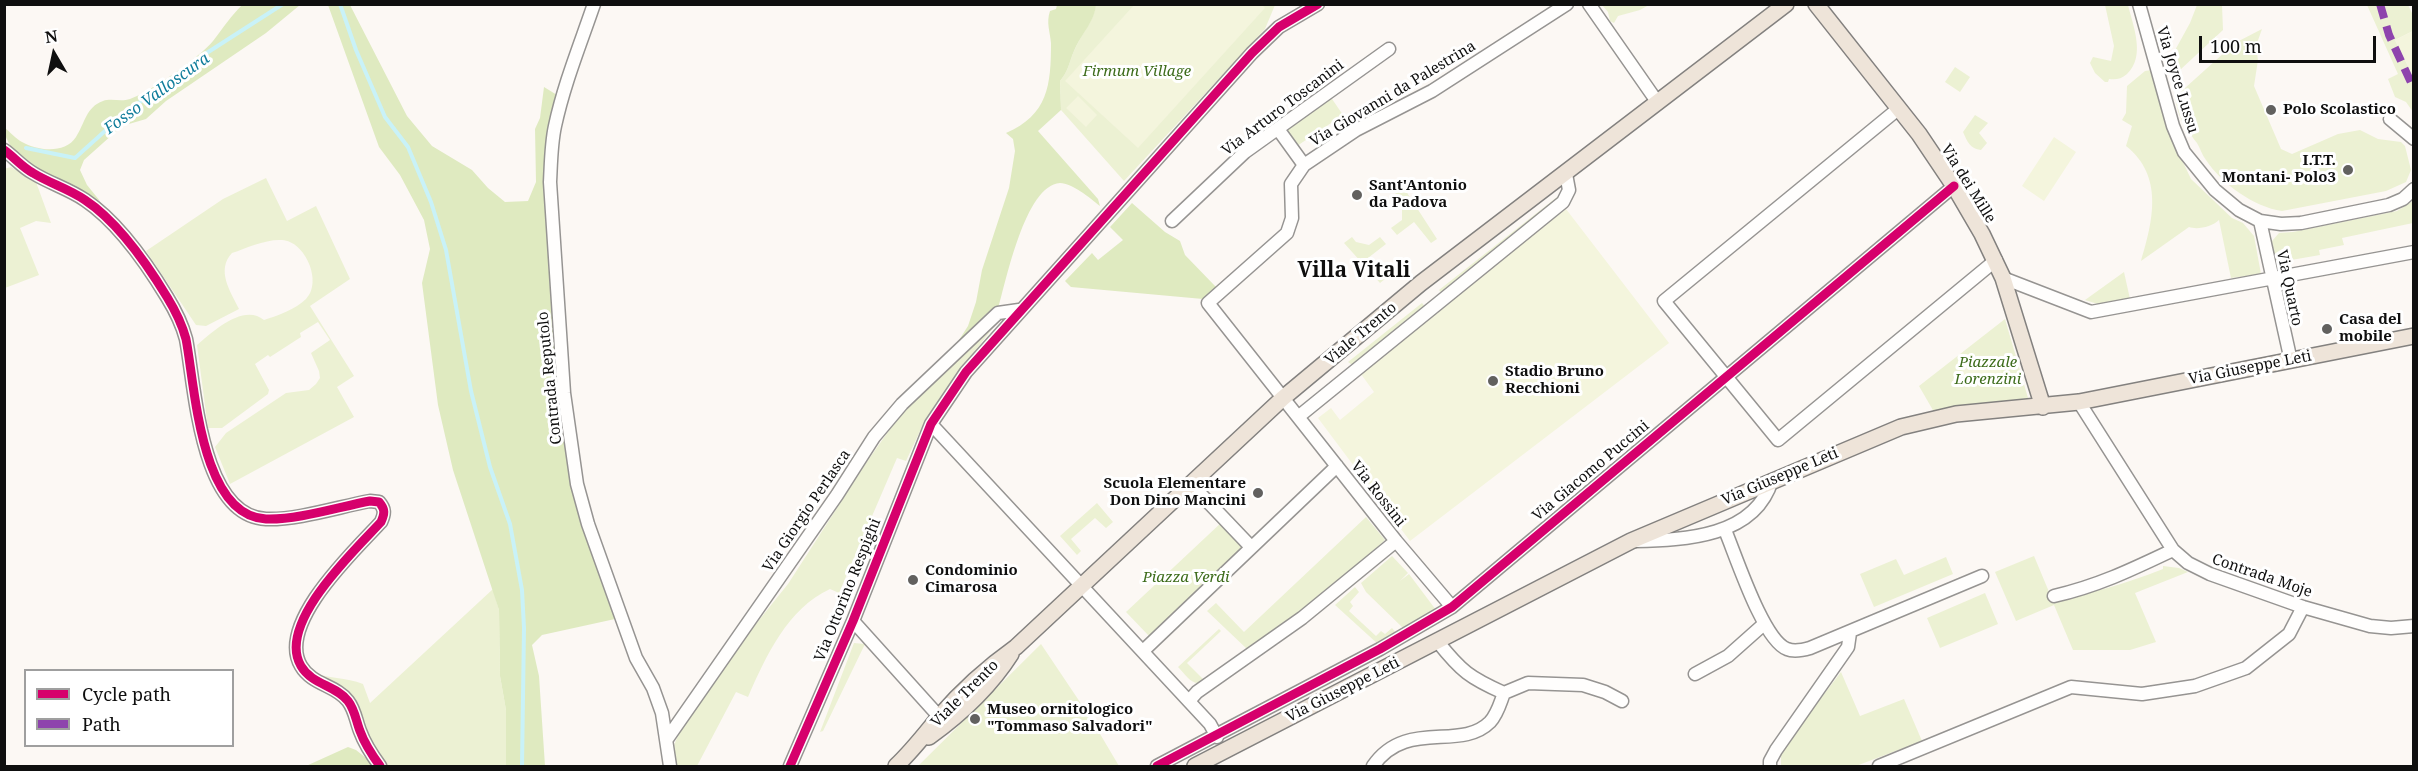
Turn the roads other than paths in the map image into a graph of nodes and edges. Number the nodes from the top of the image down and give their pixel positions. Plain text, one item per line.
1 (594, 4) edge
2 (1318, 4) edge
3 (1567, 4) edge
4 (1589, 4) edge
5 (1786, 4) edge
6 (1816, 4) edge
7 (2139, 4) edge
8 (1389, 49) dead end
9 (1658, 103) junction
10 (1898, 109) junction
11 (2390, 119) dead end
12 (1278, 129) junction
13 (2414, 139) edge
14 (4, 150) edge
15 (1304, 165) junction
16 (1566, 174) junction
17 (1954, 186) junction
18 (2414, 189) edge
19 (1172, 220) dead end
20 (2260, 221) junction
21 (2414, 252) edge
22 (1996, 260) junction
23 (2003, 278) junction
24 (2272, 279) junction
25 (1019, 310) junction
26 (2414, 336) edge
27 (2291, 361) junction
28 (1726, 376) junction
29 (1283, 398) junction
30 (2079, 402) junction
31 (2043, 406) junction
32 (1298, 417) junction
33 (932, 424) junction
34 (1336, 466) junction
35 (1772, 480) junction
36 (1191, 484) junction
37 (1725, 530) junction
38 (1396, 541) junction
39 (1631, 541) junction
40 (1251, 548) junction
41 (2173, 550) junction
42 (1982, 576) dead end
43 (1082, 586) junction
44 (2054, 596) dead end
45 (2303, 606) junction
46 (1452, 607) junction
47 (853, 621) junction
48 (1764, 624) junction
49 (2414, 626) edge
50 (1850, 633) junction
51 (1438, 642) junction
52 (1143, 651) junction
53 (1695, 674) dead end
54 (1504, 693) junction
55 (1189, 700) junction
56 (1622, 701) dead end
57 (943, 720) junction
58 (1217, 737) junction
59 (667, 739) junction
60 (380, 766) edge
61 (670, 766) edge
62 (790, 766) edge
63 (896, 766) edge
64 (1158, 766) edge
65 (1195, 766) edge
66 (1373, 766) edge
67 (1770, 766) edge
68 (1879, 766) edge

1 - 59 street, Contrada Reputolo
2 - 25 street, Via Ottorino Respighi
3 - 15 street, Via Giovanni da Palestrina
4 - 9 street
5 - 9 main road, Viale Trento
6 - 10 main road, Via dei Mille
7 - 20 street, Via Joyce Lussu
8 - 12 street, Via Arturo Toscanini
9 - 16 main road, Viale Trento
10 - 17 main road, Via dei Mille
10 - 28 street
11 - 13 street
12 - 15 street
12 - 19 street, Via Arturo Toscanini
14 - 60 street
15 - 29 street, Via Giovanni da Palestrina
16 - 29 main road, Viale Trento
16 - 32 street
17 - 22 main road, Via dei Mille
17 - 28 street, Via Giacomo Puccini
18 - 20 street, Via Joyce Lussu
20 - 24 street, Via Quarto
21 - 24 street
22 - 23 main road, Via dei Mille
22 - 28 street
23 - 24 street
23 - 31 main road, Via dei Mille
24 - 27 street, Via Quarto
25 - 33 street, Via Ottorino Respighi
25 - 59 street, Via Giorgio Perlasca
26 - 27 main road, Via Giuseppe Leti
27 - 30 main road, Via Giuseppe Leti
28 - 46 street, Via Giacomo Puccini
29 - 32 street, Via Rossini
29 - 36 main road, Viale Trento
30 - 31 main road, Via Giuseppe Leti
30 - 41 street, Contrada Moje
31 - 35 main road, Via Giuseppe Leti
32 - 34 street, Via Rossini
33 - 43 street
33 - 47 street, Via Ottorino Respighi
34 - 38 street, Via Rossini
34 - 40 street
35 - 37 street
35 - 39 main road, Via Giuseppe Leti
36 - 40 street
36 - 43 main road, Viale Trento
37 - 39 street
37 - 48 street
38 - 46 street, Via Rossini
38 - 55 street
39 - 51 main road, Via Giuseppe Leti
40 - 52 street
41 - 44 street
41 - 45 street, Contrada Moje
42 - 50 street
43 - 52 street
43 - 57 main road, Viale Trento
45 - 49 street, Contrada Moje
45 - 68 street
46 - 58 street, Via Giacomo Puccini
47 - 57 street
47 - 62 street, Via Ottorino Respighi
48 - 50 street
48 - 53 street
50 - 67 street
51 - 54 street
51 - 65 main road, Via Giuseppe Leti
52 - 55 street
54 - 56 street
54 - 66 street
55 - 58 street
57 - 63 main road, Viale Trento
58 - 64 street, Via Giacomo Puccini
59 - 61 street

